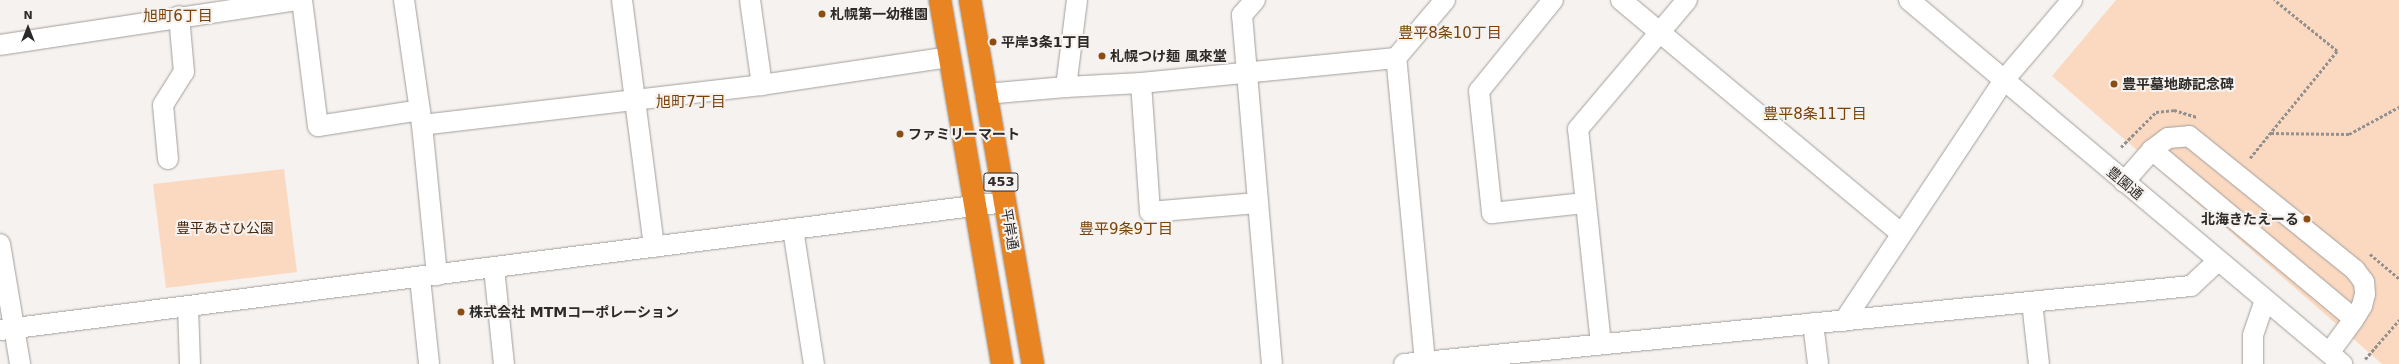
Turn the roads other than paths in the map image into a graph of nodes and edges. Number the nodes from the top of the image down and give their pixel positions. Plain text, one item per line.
1 (297, 0) edge
2 (302, 0) edge
3 (404, 0) edge
4 (622, 0) edge
5 (750, 0) edge
6 (940, 0) edge
7 (970, 0) edge
8 (1077, 0) edge
9 (1254, 0) edge
10 (1445, 0) edge
11 (1553, 0) edge
12 (1621, 0) edge
13 (1687, 0) edge
14 (1909, 0) edge
15 (2072, 0) edge
16 (179, 16) junction
17 (1660, 33) junction
18 (0, 45) edge
19 (949, 57) junction
20 (1396, 58) junction
21 (1246, 72) junction
22 (2004, 80) junction
23 (1140, 83) junction
24 (762, 85) junction
25 (1066, 87) junction
26 (985, 94) junction
27 (635, 100) junction
28 (421, 118) junction
29 (2152, 150) junction
30 (168, 159) dead end
31 (2124, 182) junction
32 (1005, 202) junction
33 (1257, 203) junction
34 (1584, 203) junction
35 (974, 206) junction
36 (793, 229) junction
37 (1901, 233) junction
38 (0, 244) edge
39 (654, 247) junction
40 (2218, 261) junction
41 (494, 268) junction
42 (429, 277) junction
43 (2265, 300) junction
44 (2032, 302) junction
45 (188, 308) junction
46 (2354, 319) junction
47 (1844, 321) junction
48 (1812, 323) junction
49 (7, 329) edge
50 (1601, 344) junction
51 (2335, 359) edge
52 (1436, 362) edge
53 (20, 364) edge
54 (190, 364) edge
55 (429, 364) edge
56 (504, 364) edge
57 (814, 364) edge
58 (1002, 364) edge
59 (1033, 364) edge
60 (1272, 364) edge
61 (1404, 364) edge
62 (1818, 364) edge
63 (2039, 364) edge
64 (2253, 364) edge

1 - 16 street
2 - 28 street
3 - 28 street
4 - 27 street
5 - 24 street
6 - 19 highway, 453
7 - 26 highway, 平岸通 / 453
8 - 25 street
9 - 21 street
10 - 20 street
11 - 34 street
12 - 17 street
13 - 17 street
14 - 22 street, 豊園通
15 - 22 street
16 - 18 street
16 - 30 street
17 - 34 street
17 - 37 street
19 - 24 street
19 - 35 highway, 453
20 - 21 street
20 - 52 street
21 - 23 street
21 - 33 street
22 - 31 street, 豊園通
22 - 37 street
23 - 25 street
23 - 33 street
24 - 27 street
25 - 26 street
26 - 32 highway, 平岸通 / 453
27 - 28 street
27 - 39 street
28 - 42 street
29 - 31 street
29 - 46 street
29 - 46 street
31 - 40 street, 豊園通
32 - 35 street
32 - 59 highway, 平岸通 / 453
33 - 60 street
34 - 50 street
35 - 36 street
35 - 58 highway, 453
36 - 39 street
36 - 57 street
37 - 47 street
38 - 49 street
39 - 41 street
40 - 43 street, 豊園通
40 - 44 street
41 - 42 street
41 - 56 street
42 - 45 street
42 - 55 street
43 - 51 street, 豊園通
43 - 64 street
44 - 47 street
44 - 63 street
45 - 49 street
45 - 54 street
46 - 51 street
47 - 48 street
48 - 50 street
48 - 62 street
49 - 53 street
50 - 52 street
52 - 61 street

